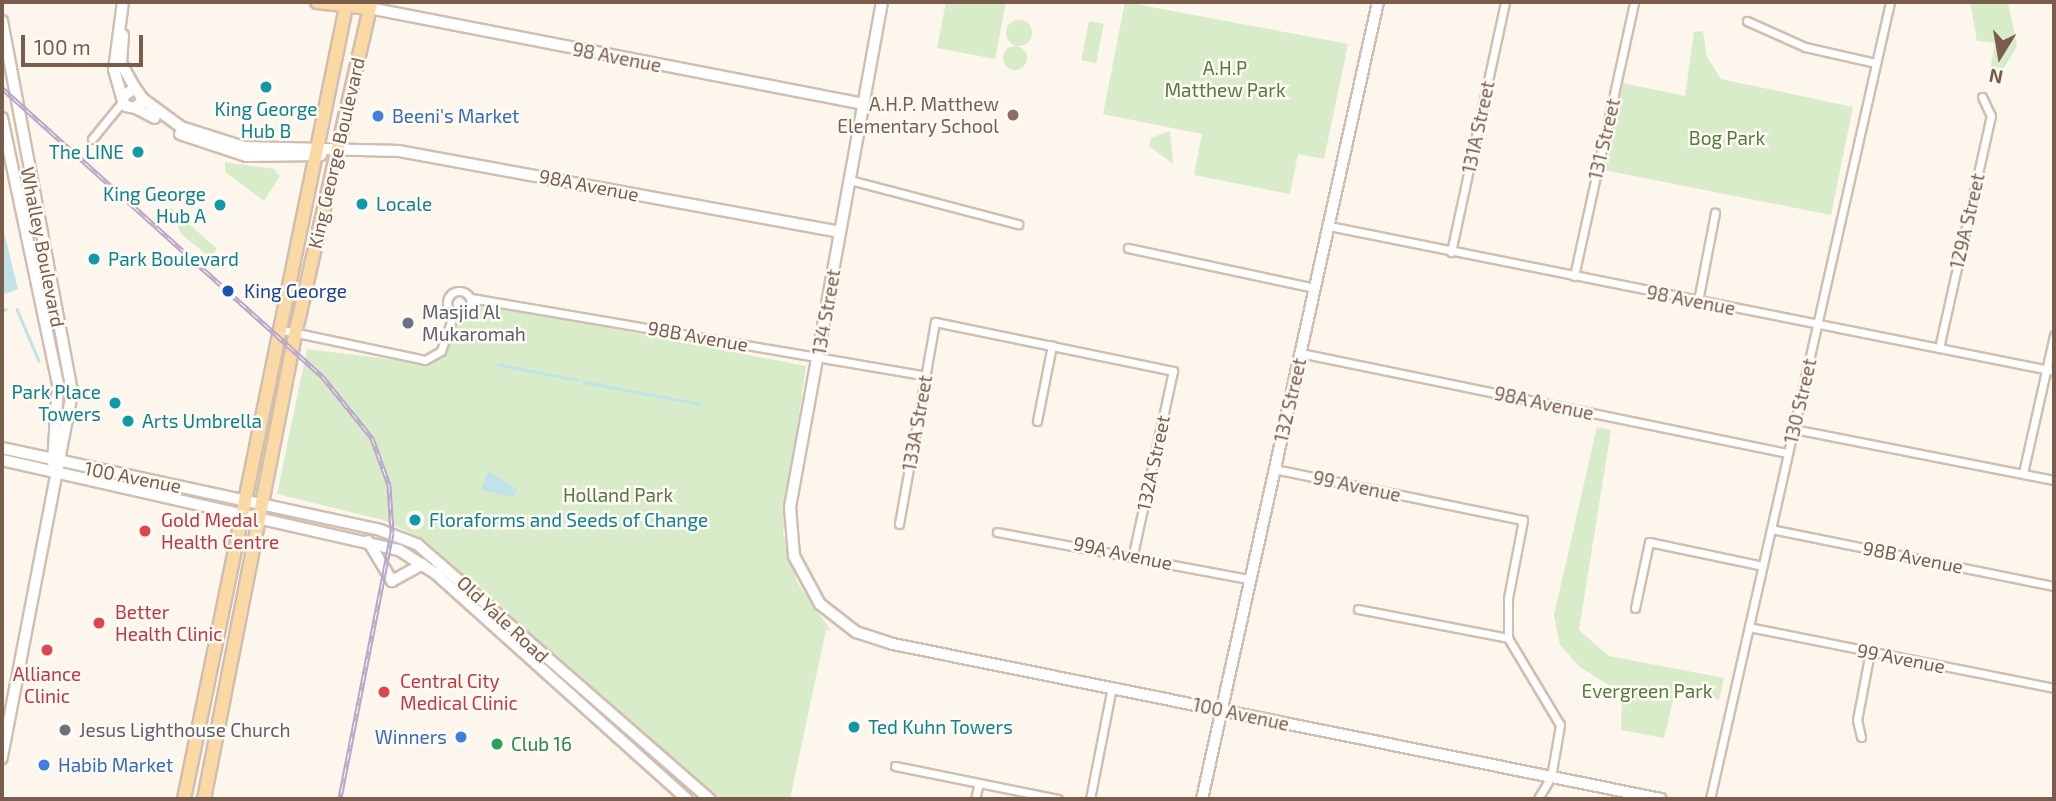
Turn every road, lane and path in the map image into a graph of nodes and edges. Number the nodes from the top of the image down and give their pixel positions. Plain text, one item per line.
1 (122, 2) edge
2 (129, 2) edge
3 (317, 2) edge
4 (882, 2) edge
5 (1378, 2) edge
6 (1505, 2) edge
7 (1634, 2) edge
8 (1890, 2) edge
9 (366, 4) edge
10 (346, 5) edge
11 (2, 21) edge
12 (1747, 21) dead end
13 (1876, 63) junction
14 (1982, 97) dead end
15 (128, 104) junction
16 (864, 104) junction
17 (2, 118) edge
18 (92, 139) dead end
19 (337, 150) junction
20 (312, 152) junction
21 (850, 180) junction
22 (1715, 213) dead end
23 (1018, 224) dead end
24 (1329, 226) junction
25 (841, 232) junction
26 (1128, 248) dead end
27 (1451, 252) junction
28 (1574, 276) junction
29 (1315, 288) junction
30 (471, 298) junction
31 (1698, 301) junction
32 (454, 313) junction
33 (1817, 325) junction
34 (277, 328) junction
35 (295, 333) junction
36 (2054, 335) edge
37 (1052, 345) junction
38 (1939, 348) junction
39 (1300, 353) junction
40 (818, 356) junction
41 (2050, 370) edge
42 (925, 376) junction
43 (1037, 421) dead end
44 (1794, 429) junction
45 (2, 448) edge
46 (1788, 453) junction
47 (2, 460) edge
48 (57, 465) junction
49 (1274, 469) junction
50 (2023, 473) junction
51 (2054, 480) edge
52 (243, 506) junction
53 (263, 510) junction
54 (899, 524) dead end
55 (1771, 528) junction
56 (997, 532) dead end
57 (368, 541) junction
58 (1133, 555) junction
59 (424, 564) junction
60 (1763, 566) junction
61 (1249, 579) junction
62 (2054, 586) edge
63 (1635, 608) dead end
64 (1358, 609) dead end
65 (828, 612) joint
66 (1749, 627) junction
67 (1508, 638) junction
68 (1870, 652) junction
69 (1112, 687) junction
70 (2054, 688) edge
71 (594, 704) junction
72 (1221, 710) junction
73 (6, 711) edge
74 (583, 712) junction
75 (1861, 737) dead end
76 (194, 748) junction
77 (2, 758) edge
78 (211, 766) junction
79 (895, 766) dead end
80 (1551, 777) junction
81 (188, 778) junction
82 (979, 783) junction
83 (184, 799) edge
84 (204, 799) edge
85 (687, 799) edge
86 (709, 799) edge
87 (975, 799) edge
88 (1058, 799) edge
89 (1090, 799) edge
90 (1202, 799) edge
91 (1538, 799) edge
92 (1661, 799) edge
93 (1710, 799) edge

1 - 15 main road
2 - 15 main road
3 - 10 main road
4 - 16 main road, 134 Street
5 - 24 main road, 132 Street
6 - 27 street, 131A Street
7 - 28 street, 131 Street
8 - 13 street, 130 Street
9 - 10 main road
9 - 16 main road, 98 Avenue
9 - 19 main road, King George Boulevard
10 - 20 main road, King George Boulevard
11 - 48 main road, Whalley Boulevard
12 - 13 street
13 - 33 street, 130 Street
14 - 38 street, 129A Street
15 - 18 street
15 - 20 main road, 98A Avenue
16 - 21 main road, 134 Street
17 - 48 main road, Whalley Boulevard
19 - 20 main road, 98A Avenue
19 - 25 main road, 98A Avenue
19 - 35 main road, King George Boulevard
20 - 34 main road, King George Boulevard
21 - 23 street
21 - 25 main road, 134 Street
22 - 31 street
24 - 27 street, 98 Avenue
24 - 29 main road, 132 Street
25 - 40 main road, 134 Street
26 - 29 street
27 - 28 street, 98 Avenue
28 - 31 street, 98 Avenue
29 - 39 main road, 132 Street
30 - 32 street
30 - 32 street
30 - 40 street, 98B Avenue
31 - 33 street, 98 Avenue
32 - 35 street
33 - 38 street, 98 Avenue
33 - 44 street, 130 Street
34 - 35 street
34 - 52 main road, King George Boulevard
35 - 53 main road, King George Boulevard
36 - 41 street
37 - 42 street, 133A Street
37 - 43 street
37 - 58 street, 132A Street
38 - 41 street, 98 Avenue
39 - 46 street, 98A Avenue
39 - 49 main road, 132 Street
40 - 42 street, 98B Avenue
40 - 65 main road, 134 Street
41 - 50 street
42 - 54 street, 133A Street
44 - 46 street, 130 Street
44 - 50 street
45 - 48 main road, 100 Avenue
46 - 55 street, 130 Street
47 - 48 main road, 100 Avenue
48 - 52 main road, 100 Avenue
48 - 73 main road, Whalley Boulevard
49 - 61 main road, 132 Street
49 - 67 street, 99 Avenue
50 - 51 street
52 - 53 main road, 100 Avenue
52 - 76 main road, King George Boulevard
53 - 57 main road, Old Yale Road
53 - 71 main road, Old Yale Road
53 - 78 main road, King George Boulevard
55 - 60 street, 130 Street
55 - 62 street, 98B Avenue
56 - 58 street, 99A Avenue
57 - 59 main road, Old Yale Road
57 - 59 main road
58 - 61 street, 99A Avenue
59 - 74 main road, Old Yale Road
60 - 63 street
60 - 66 street, 130 Street
61 - 72 main road, 132 Street
64 - 67 street
65 - 69 main road, 100 Avenue
66 - 68 street, 99 Avenue
66 - 93 street, 130 Street
67 - 80 street
68 - 70 street, 99 Avenue
68 - 75 street
69 - 72 main road, 100 Avenue
69 - 89 street
71 - 74 main road
71 - 86 main road, Old Yale Road
72 - 80 main road, 100 Avenue
72 - 90 main road, 132 Street
73 - 77 main road, Whalley Boulevard
74 - 85 main road, Old Yale Road
76 - 78 main road
76 - 81 main road, King George Boulevard
78 - 81 main road
78 - 84 main road, King George Boulevard
79 - 82 street
80 - 91 street
80 - 92 main road, 100 Avenue
81 - 83 main road, King George Boulevard
82 - 87 street
82 - 88 street

